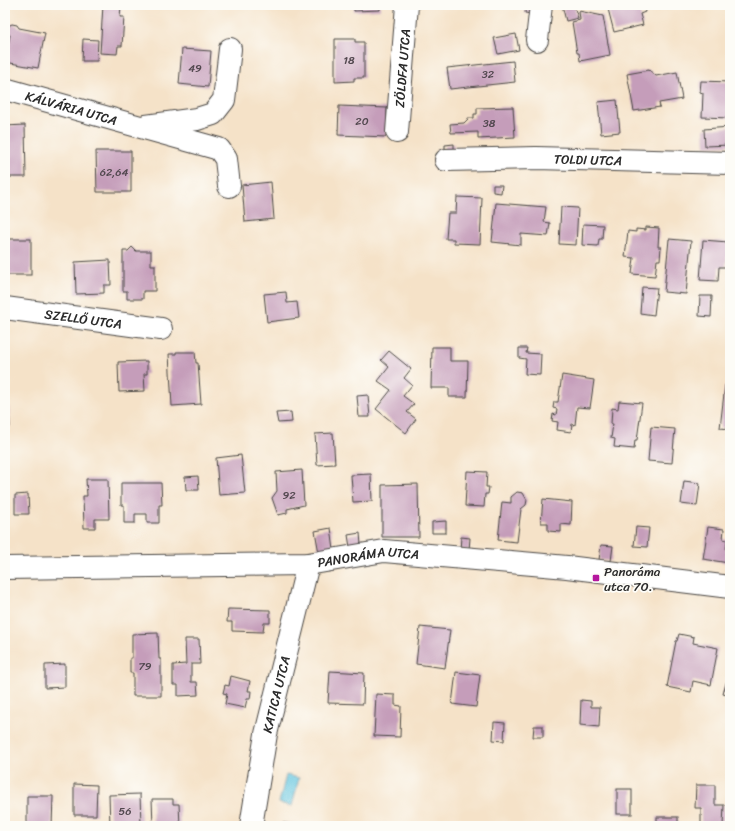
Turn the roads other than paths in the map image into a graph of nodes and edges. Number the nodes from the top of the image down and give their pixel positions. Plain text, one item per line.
1 (407, 5) edge
2 (541, 5) edge
3 (537, 40) dead end
4 (230, 49) dead end
5 (5, 89) edge
6 (137, 127) junction
7 (397, 132) dead end
8 (446, 160) dead end
9 (730, 163) edge
10 (229, 186) dead end
11 (5, 308) edge
12 (161, 329) dead end
13 (308, 564) junction
14 (5, 568) edge
15 (730, 587) edge
16 (251, 826) edge

1 - 7 street, ZÖLDFA UTCA
2 - 3 street
4 - 6 street, KÁLVÁRIA UTCA
5 - 6 street, KÁLVÁRIA UTCA
6 - 10 street, KÁLVÁRIA UTCA
8 - 9 street, TOLDI UTCA
11 - 12 street, SZELLŐ UTCA
13 - 14 street, PANORÁMA UTCA
13 - 15 street, PANORÁMA UTCA
13 - 16 street, KATICA UTCA

